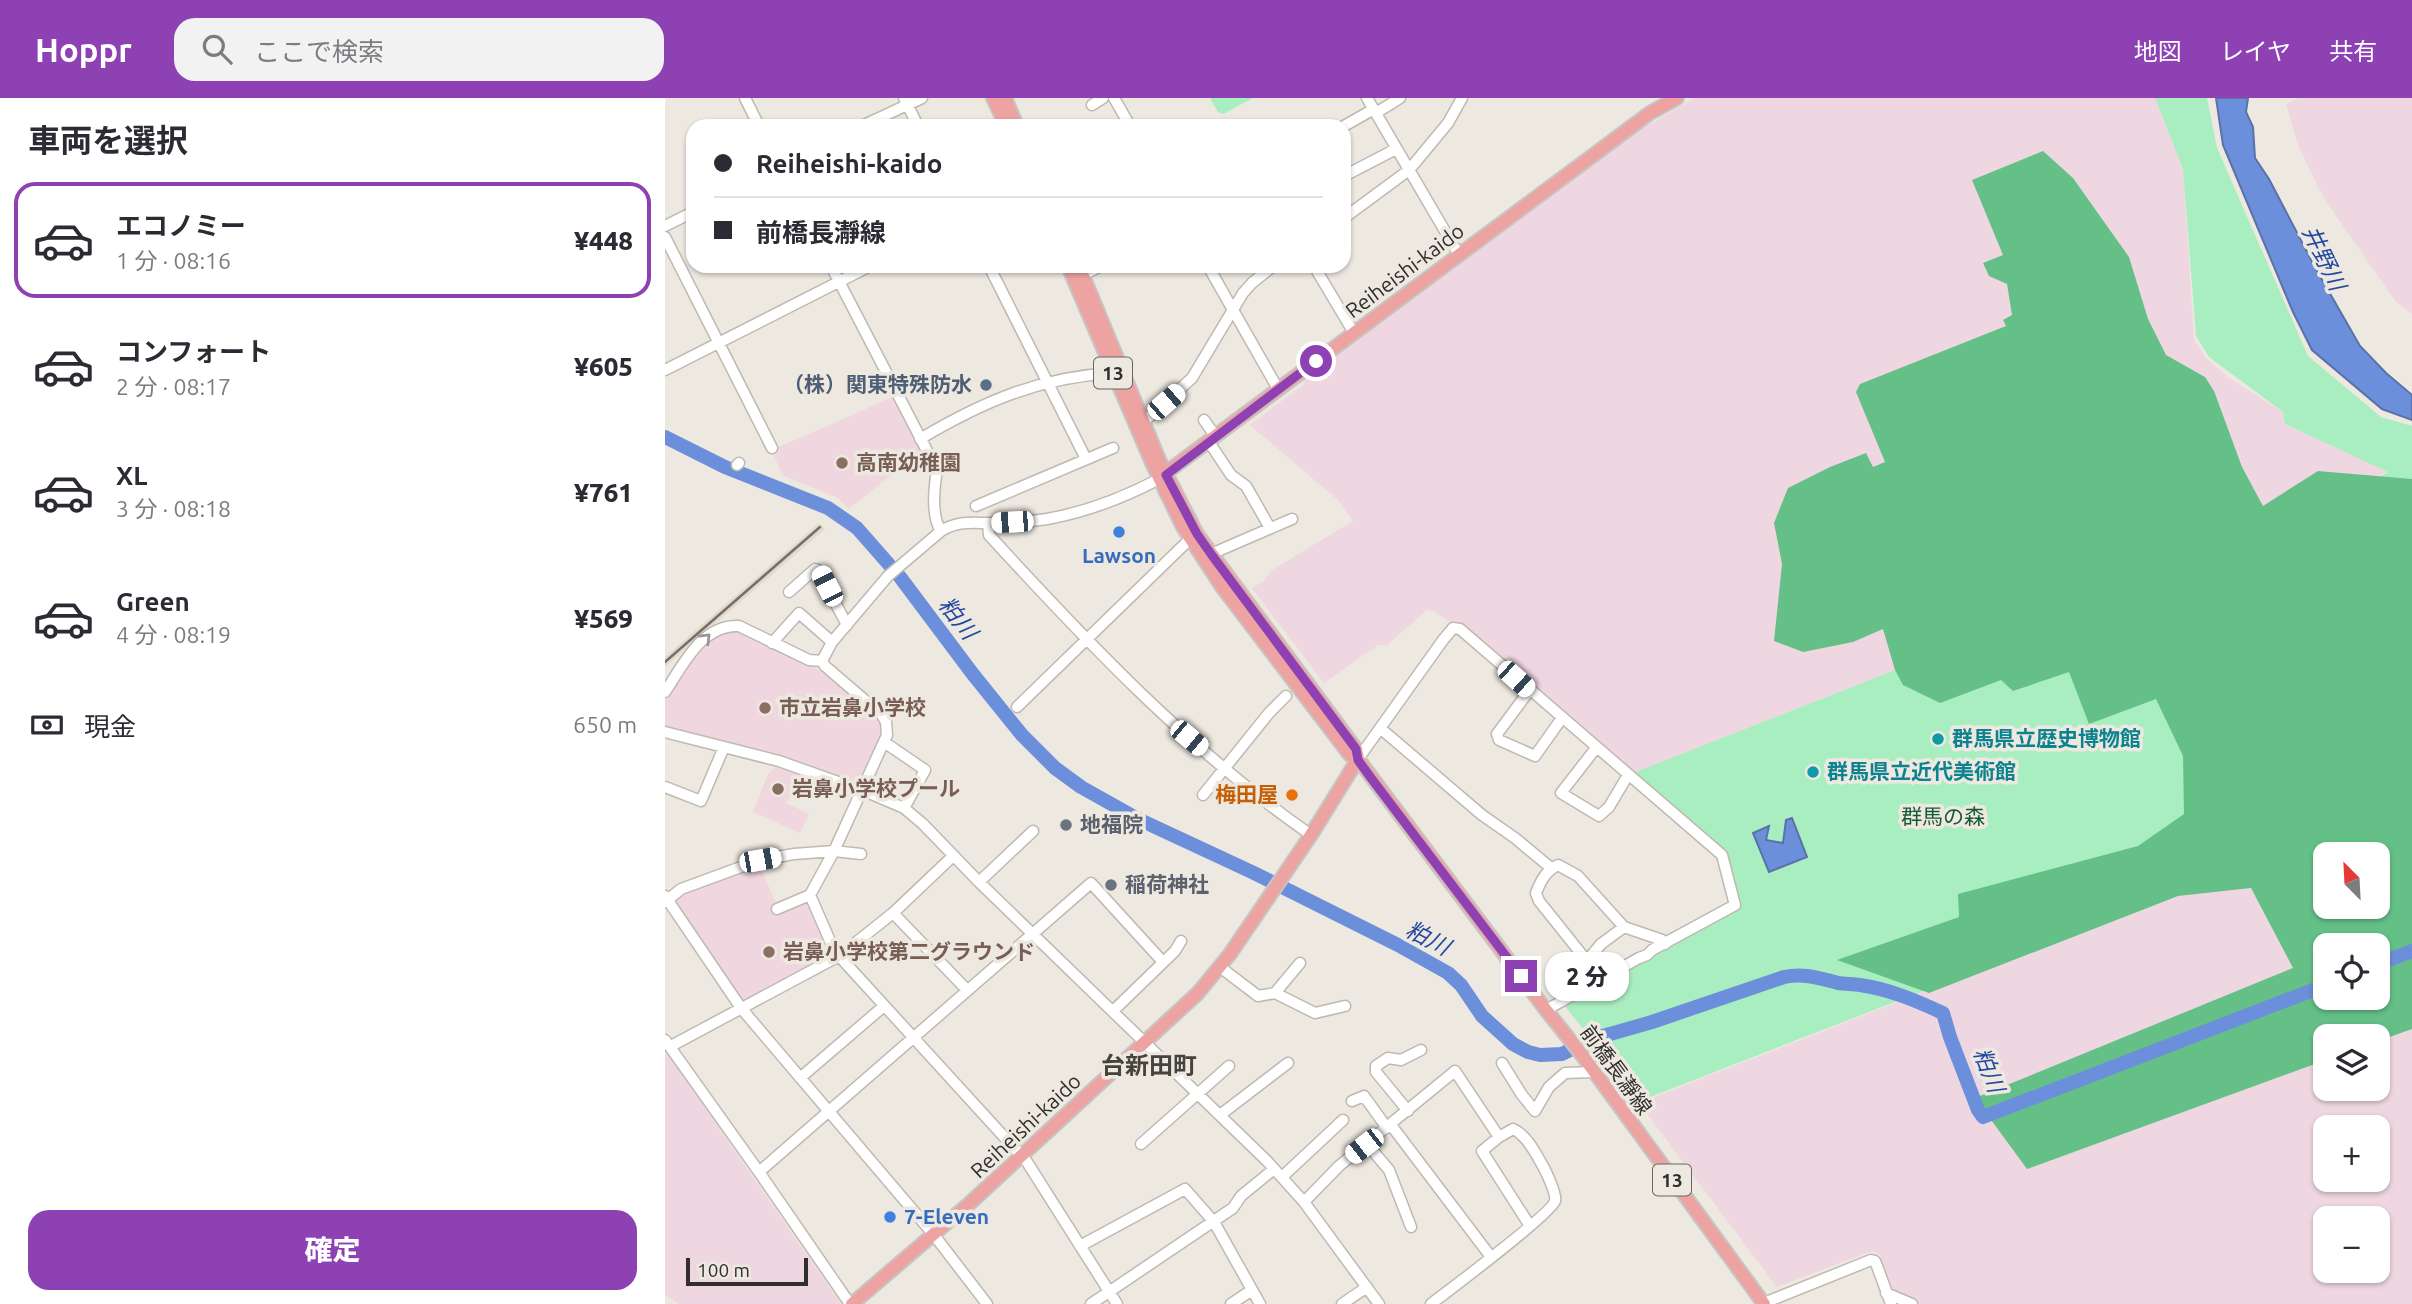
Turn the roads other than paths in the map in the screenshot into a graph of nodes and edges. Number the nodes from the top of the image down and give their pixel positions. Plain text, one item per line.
1 (745, 98) edge
2 (922, 98) edge
3 (993, 98) edge
4 (1005, 98) edge
5 (1104, 98) edge
6 (1114, 98) edge
7 (1367, 98) edge
8 (1400, 98) edge
9 (1462, 98) edge
10 (1671, 99) edge
11 (906, 102) edge
12 (1092, 105) dead end
13 (1375, 111) junction
14 (756, 119) edge
15 (876, 119) edge
16 (914, 119) edge
17 (1003, 119) edge
18 (1014, 119) edge
19 (1126, 119) edge
20 (1351, 123) edge
21 (1396, 149) junction
22 (1409, 170) junction
23 (1351, 172) edge
24 (1351, 213) edge
25 (686, 216) edge
26 (665, 226) edge
27 (665, 237) edge
28 (1459, 255) junction
29 (835, 273) edge
30 (856, 273) edge
31 (993, 273) edge
32 (1071, 273) edge
33 (1082, 273) edge
34 (1212, 273) edge
35 (1264, 273) edge
36 (1318, 273) edge
37 (839, 281) junction
38 (1232, 312) junction
39 (1354, 333) junction
40 (719, 343) junction
41 (665, 370) edge
42 (1113, 373) junction
43 (1048, 383) junction
44 (1278, 389) junction
45 (1143, 418) junction
46 (1204, 419) dead end
47 (920, 439) junction
48 (1212, 440) junction
49 (772, 448) dead end
50 (1113, 448) dead end
51 (1086, 459) junction
52 (1162, 477) junction
53 (976, 506) dead end
54 (1292, 519) dead end
55 (988, 523) junction
56 (1270, 528) junction
57 (941, 531) junction
58 (1190, 539) junction
59 (1211, 554) junction
60 (789, 592) dead end
61 (847, 625) junction
62 (1086, 640) junction
63 (832, 642) junction
64 (772, 643) junction
65 (822, 661) junction
66 (1529, 691) junction
67 (665, 692) edge
68 (1286, 696) dead end
69 (1017, 707) dead end
70 (1562, 718) junction
71 (1380, 728) junction
72 (665, 732) edge
73 (884, 742) junction
74 (723, 747) junction
75 (1596, 748) junction
76 (1358, 760) junction
77 (1225, 768) junction
78 (1628, 775) junction
79 (665, 787) edge
80 (862, 790) junction
81 (1203, 794) dead end
82 (904, 808) junction
83 (1033, 831) dead end
84 (1311, 835) junction
85 (834, 850) junction
86 (861, 854) dead end
87 (953, 856) junction
88 (1551, 869) junction
89 (979, 882) junction
90 (810, 895) junction
91 (666, 899) edge
92 (777, 909) dead end
93 (893, 913) junction
94 (1625, 927) junction
95 (1032, 934) junction
96 (1181, 941) dead end
97 (1665, 944) junction
98 (838, 956) junction
99 (1587, 961) junction
100 (1163, 962) junction
101 (1300, 963) dead end
102 (1220, 967) junction
103 (1587, 988) junction
104 (967, 990) junction
105 (1275, 993) junction
106 (884, 1006) junction
107 (1346, 1006) dead end
108 (741, 1008) junction
109 (1546, 1010) junction
110 (1113, 1011) junction
111 (913, 1037) junction
112 (1145, 1042) junction
113 (668, 1043) edge
114 (1420, 1050) dead end
115 (1288, 1063) dead end
116 (1502, 1063) dead end
117 (1229, 1066) dead end
118 (1595, 1072) junction
119 (800, 1079) junction
120 (1198, 1094) junction
121 (1352, 1101) dead end
122 (828, 1111) junction
123 (1408, 1111) junction
124 (1220, 1115) junction
125 (1342, 1120) dead end
126 (1389, 1126) junction
127 (1499, 1137) junction
128 (1141, 1144) dead end
129 (1367, 1144) junction
130 (1021, 1156) junction
131 (759, 1172) junction
132 (1278, 1173) junction
133 (1304, 1202) junction
134 (1214, 1222) junction
135 (1530, 1226) junction
136 (1411, 1227) dead end
137 (934, 1235) junction
138 (1080, 1246) junction
139 (1491, 1258) junction
140 (1367, 1287) junction
141 (1252, 1290) junction
142 (1110, 1292) junction
143 (1886, 1293) junction
144 (851, 1304) edge
145 (987, 1304) edge
146 (1091, 1304) edge
147 (1117, 1304) edge
148 (1231, 1304) edge
149 (1260, 1304) edge
150 (1342, 1304) edge
151 (1379, 1304) edge
152 (1431, 1304) edge
153 (1764, 1304) edge
154 (1891, 1304) edge
155 (1912, 1304) edge

1 - 14 street
2 - 11 street
3 - 17 main road
4 - 18 main road
5 - 12 street
6 - 19 street
7 - 13 street
8 - 13 street
9 - 22 street
10 - 28 main road, Reiheishi-kaido
11 - 15 street
11 - 16 street
13 - 20 street
13 - 21 street
21 - 22 street
21 - 23 street
22 - 24 street
22 - 28 street
25 - 26 street
27 - 40 street
28 - 39 main road, Reiheishi-kaido
29 - 37 street
30 - 37 street
31 - 43 street
32 - 42 main road, 前橋長瀞線 / 13
33 - 45 main road, 前橋長瀞線 / 13
34 - 38 street
35 - 38 street
36 - 39 street
37 - 40 street
37 - 47 street
38 - 44 street
38 - 45 street
39 - 44 main road, Reiheishi-kaido
40 - 41 street
40 - 49 street
42 - 43 street
42 - 52 main road, 前橋長瀞線 / 13
43 - 47 street
43 - 51 street
44 - 48 main road, Reiheishi-kaido
45 - 52 main road, 前橋長瀞線 / 13
46 - 48 street
47 - 57 street
48 - 52 main road, Reiheishi-kaido
48 - 56 street
50 - 51 street
51 - 53 street
52 - 55 street
52 - 58 main road, 前橋長瀞線 / 13
52 - 59 main road, 前橋長瀞線 / 13
54 - 56 street
55 - 57 street
55 - 62 street
56 - 59 street
57 - 61 street
58 - 62 street
58 - 76 main road, 前橋長瀞線 / 13
59 - 76 main road, 前橋長瀞線 / 13
60 - 61 street
61 - 63 street
62 - 69 street
62 - 77 street
63 - 64 street
63 - 65 street
64 - 65 street
67 -> 64 street
65 - 73 street
66 - 70 street
66 - 70 street
66 - 71 street
68 - 77 street
70 - 75 street
71 - 76 street
71 - 88 street
72 - 74 street
73 - 80 street
73 - 82 street
74 - 79 street
74 - 80 street
75 - 78 street
75 - 78 street
76 - 84 main road, Reiheishi-kaido
76 - 109 main road, 前橋長瀞線 / 13
77 - 81 street
77 - 84 street
78 - 97 street
80 - 82 street
80 - 85 street
82 - 87 street
83 - 89 street
84 - 102 main road, Reiheishi-kaido
85 - 86 street
85 - 90 street
85 - 91 street
87 - 89 street
87 - 93 street
88 - 94 street
88 - 99 street
89 - 95 street
90 - 92 street
90 - 98 street
91 - 108 street
93 - 98 street
93 - 104 street
94 - 97 street
94 - 99 street
95 - 100 street
95 - 104 street
95 - 110 street
96 - 100 street
97 - 103 street
98 - 106 street
98 - 108 street
99 - 103 street
100 - 110 street
101 - 105 street
102 - 105 street
102 - 112 main road, Reiheishi-kaido
103 - 109 street
104 - 111 street
105 - 107 street
106 - 111 street
106 - 119 street
108 - 113 street
108 - 119 street
109 - 118 main road, 前橋長瀞線 / 13
110 - 112 street
111 - 122 street
111 - 130 street
112 - 120 street
112 - 130 main road, Reiheishi-kaido
113 - 131 street
114 - 123 street
115 - 124 street
116 - 118 street
117 - 120 street
118 - 153 main road, 前橋長瀞線 / 13
119 - 122 street
120 - 124 street
120 - 128 street
121 - 126 street
122 - 131 street
122 - 137 street
123 - 126 street
123 - 127 street
124 - 132 street
125 - 132 street
126 - 129 street
126 - 139 street
127 - 135 street
127 - 135 street
129 - 133 street
129 - 136 street
130 - 137 main road, Reiheishi-kaido
130 - 138 street
131 - 144 street
132 - 133 street
132 - 134 street
133 - 140 street
134 - 138 street
134 - 141 street
134 - 142 street
135 - 139 street
137 - 144 main road, Reiheishi-kaido
137 - 145 street
138 - 142 street
139 - 152 street
140 - 150 street
140 - 151 street
141 - 148 street
141 - 149 street
142 - 146 street
142 - 147 street
143 - 153 street
143 - 154 street
143 - 155 street

